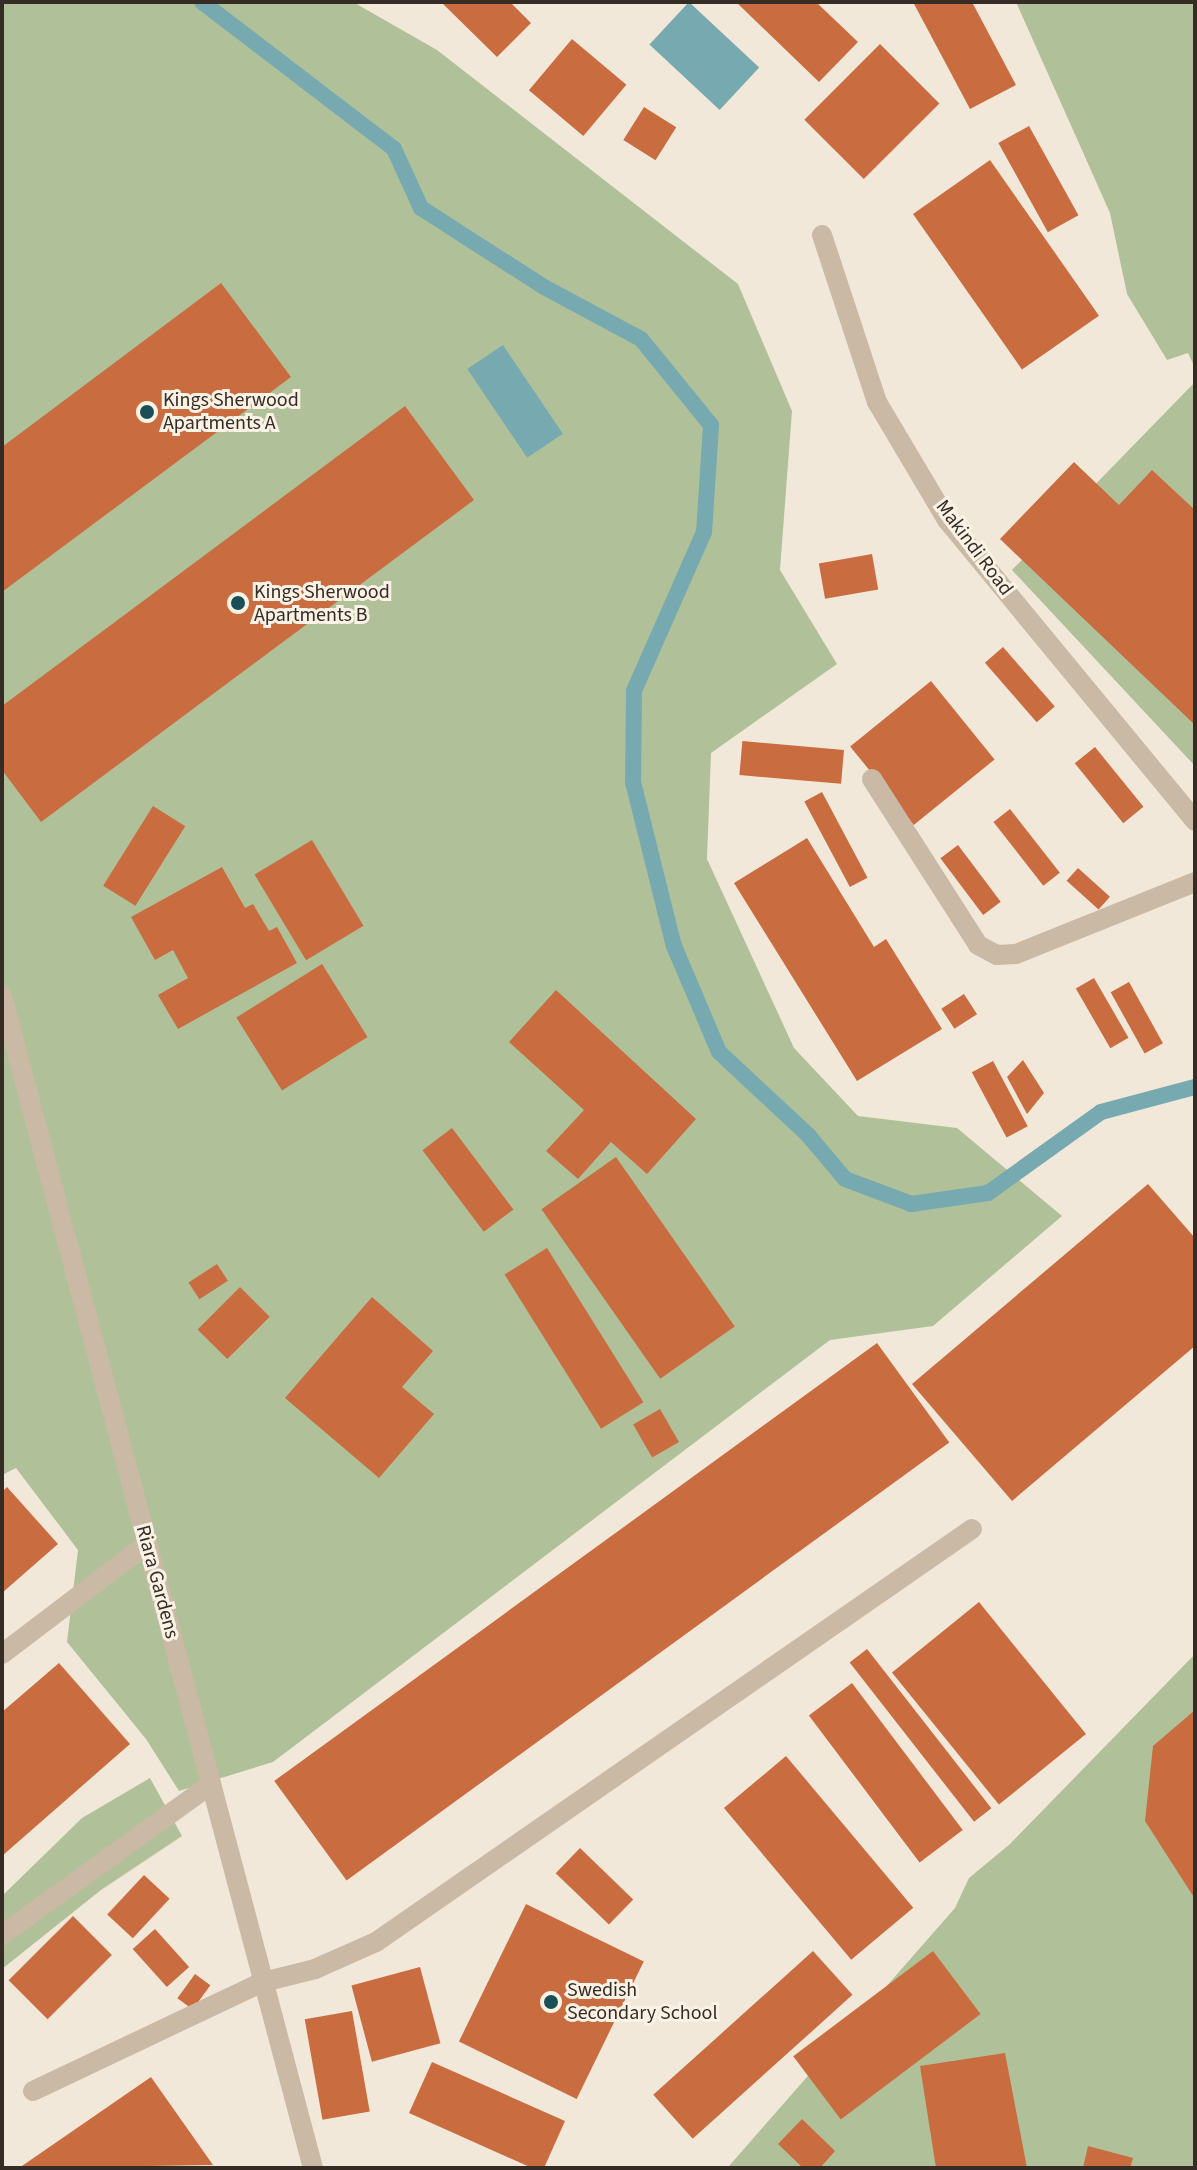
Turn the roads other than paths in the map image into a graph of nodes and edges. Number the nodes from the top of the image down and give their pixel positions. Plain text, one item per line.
1 (822, 235) dead end
2 (872, 779) dead end
3 (1195, 821) edge
4 (1195, 882) edge
5 (2, 996) edge
6 (972, 1529) dead end
7 (147, 1544) junction
8 (2, 1654) edge
9 (211, 1784) junction
10 (2, 1935) edge
11 (263, 1982) junction
12 (33, 2091) dead end
13 (313, 2168) edge

1 - 3 street, Makindi Road
2 - 4 street
5 - 7 street, Riara Gardens
6 - 11 street
7 - 8 street
7 - 9 street, Riara Gardens
9 - 10 street
9 - 11 street, Riara Gardens
11 - 12 street
11 - 13 street, Riara Gardens

